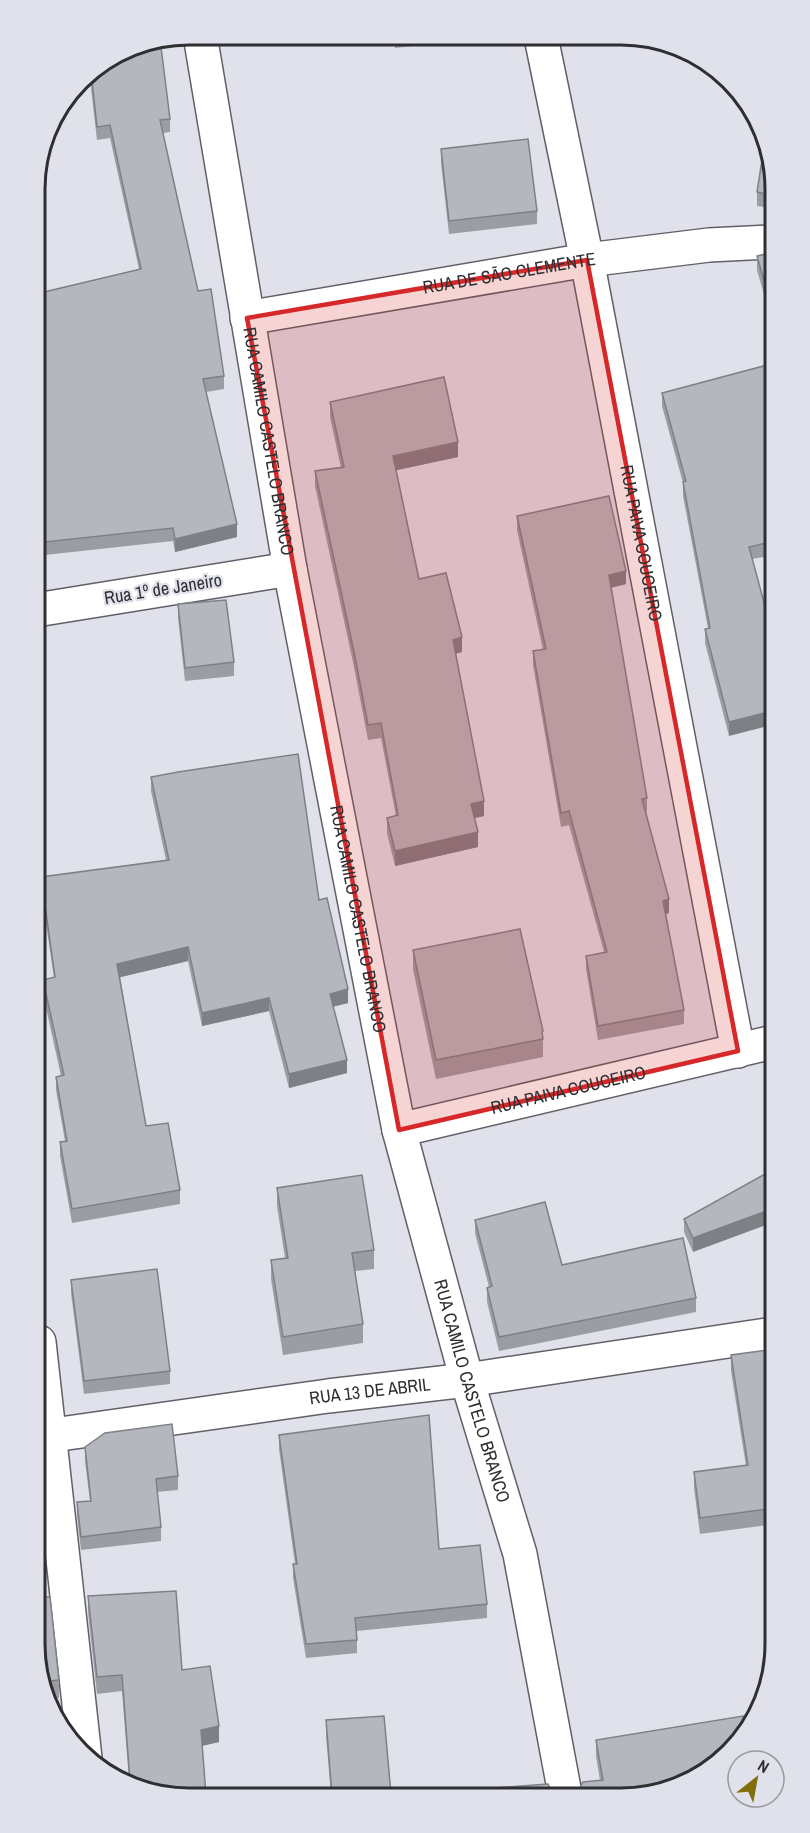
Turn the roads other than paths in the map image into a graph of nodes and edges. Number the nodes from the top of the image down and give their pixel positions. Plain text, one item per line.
1 (202, 45) edge
2 (543, 45) edge
3 (765, 242) edge
4 (587, 260) junction
5 (247, 318) junction
6 (290, 569) junction
7 (45, 609) edge
8 (765, 1044) edge
9 (738, 1050) junction
10 (399, 1130) junction
11 (765, 1335) edge
12 (467, 1380) junction
13 (45, 1436) edge
14 (45, 1444) edge
15 (83, 1741) edge
16 (564, 1788) edge

1 - 5 street, RUA CAMILO CASTELO BRANCO
2 - 4 street, RUA PAIVA COUCEIRO
3 - 4 street, RUA DE SÃO CLEMENTE
4 - 5 street, RUA DE SÃO CLEMENTE
4 - 9 street, RUA PAIVA COUCEIRO
5 - 6 street, RUA CAMILO CASTELO BRANCO
6 - 7 street, Rua 1º de Janeiro
6 - 10 street, RUA CAMILO CASTELO BRANCO
8 - 9 street, RUA PAIVA COUCEIRO
9 - 10 street, RUA PAIVA COUCEIRO
10 - 12 street, RUA CAMILO CASTELO BRANCO
11 - 12 street, RUA 13 DE ABRIL
12 - 13 street, RUA 13 DE ABRIL
12 - 16 street, RUA CAMILO CASTELO BRANCO
14 - 15 street

